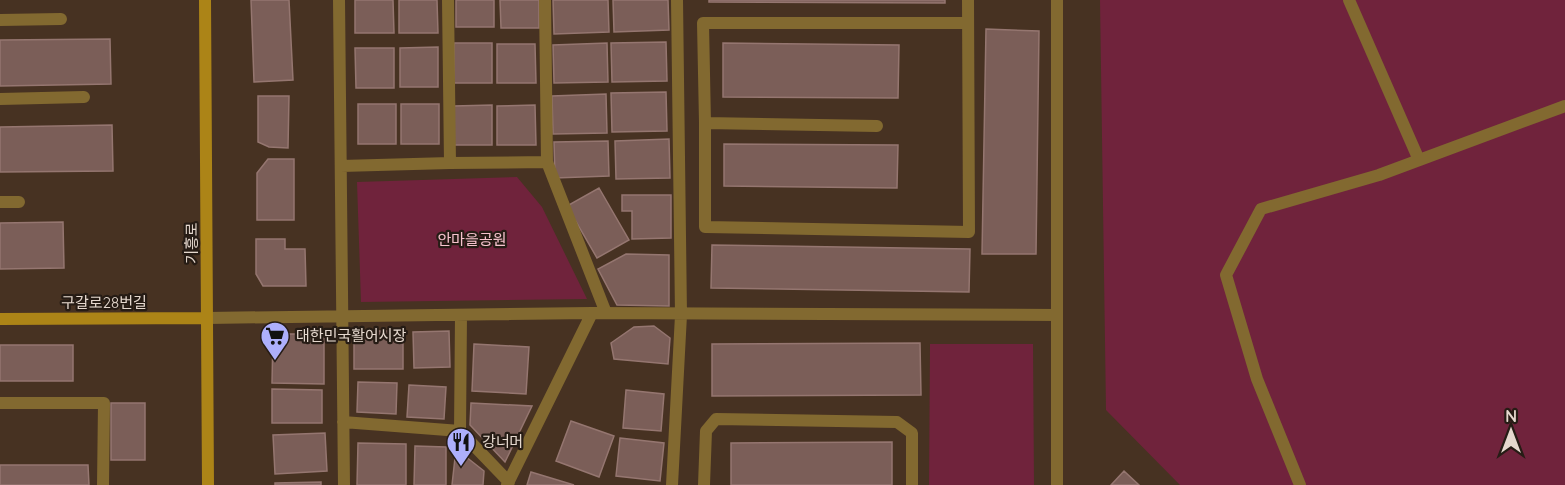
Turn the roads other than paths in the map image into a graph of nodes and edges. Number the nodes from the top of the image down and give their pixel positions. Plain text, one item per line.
1 (205, 0) edge
2 (339, 0) edge
3 (448, 0) edge
4 (545, 0) edge
5 (677, 0) edge
6 (968, 0) edge
7 (1057, 0) edge
8 (1349, 0) edge
9 (0, 20) edge
10 (61, 20) dead end
11 (969, 22) junction
12 (84, 97) dead end
13 (0, 99) edge
14 (1565, 106) edge
15 (705, 123) junction
16 (877, 126) dead end
17 (1419, 160) junction
18 (547, 162) junction
19 (450, 163) junction
20 (342, 166) junction
21 (0, 202) edge
22 (19, 202) dead end
23 (592, 313) junction
24 (606, 313) junction
25 (461, 315) junction
26 (681, 315) junction
27 (1057, 315) junction
28 (341, 316) junction
29 (207, 318) junction
30 (0, 319) edge
31 (0, 403) edge
32 (343, 422) junction
33 (459, 431) junction
34 (508, 484) edge
35 (103, 485) edge
36 (208, 485) edge
37 (344, 485) edge
38 (672, 485) edge
39 (704, 485) edge
40 (912, 485) edge
41 (1057, 485) edge
42 (1300, 485) edge

1 - 29 main road, 기흥로
2 - 20 street
3 - 19 street
4 - 18 street
5 - 26 street
6 - 11 street
7 - 27 street
8 - 17 street
9 - 10 street
11 - 15 street
11 - 15 street
12 - 13 street
14 - 17 street
15 - 16 street
17 - 42 street
18 - 19 street
18 - 24 street
19 - 20 street
20 - 28 street
21 - 22 street
23 - 24 street
23 - 25 street
23 - 34 street
24 - 26 street
25 - 28 street
25 - 33 street
26 - 27 street
26 - 38 street
27 - 41 street
28 - 29 street
28 - 32 street
29 - 30 main road, 구갈로28번길
29 - 36 main road, 기흥로
31 - 35 street
32 - 33 street
32 - 37 street
33 - 34 street
39 - 40 street

